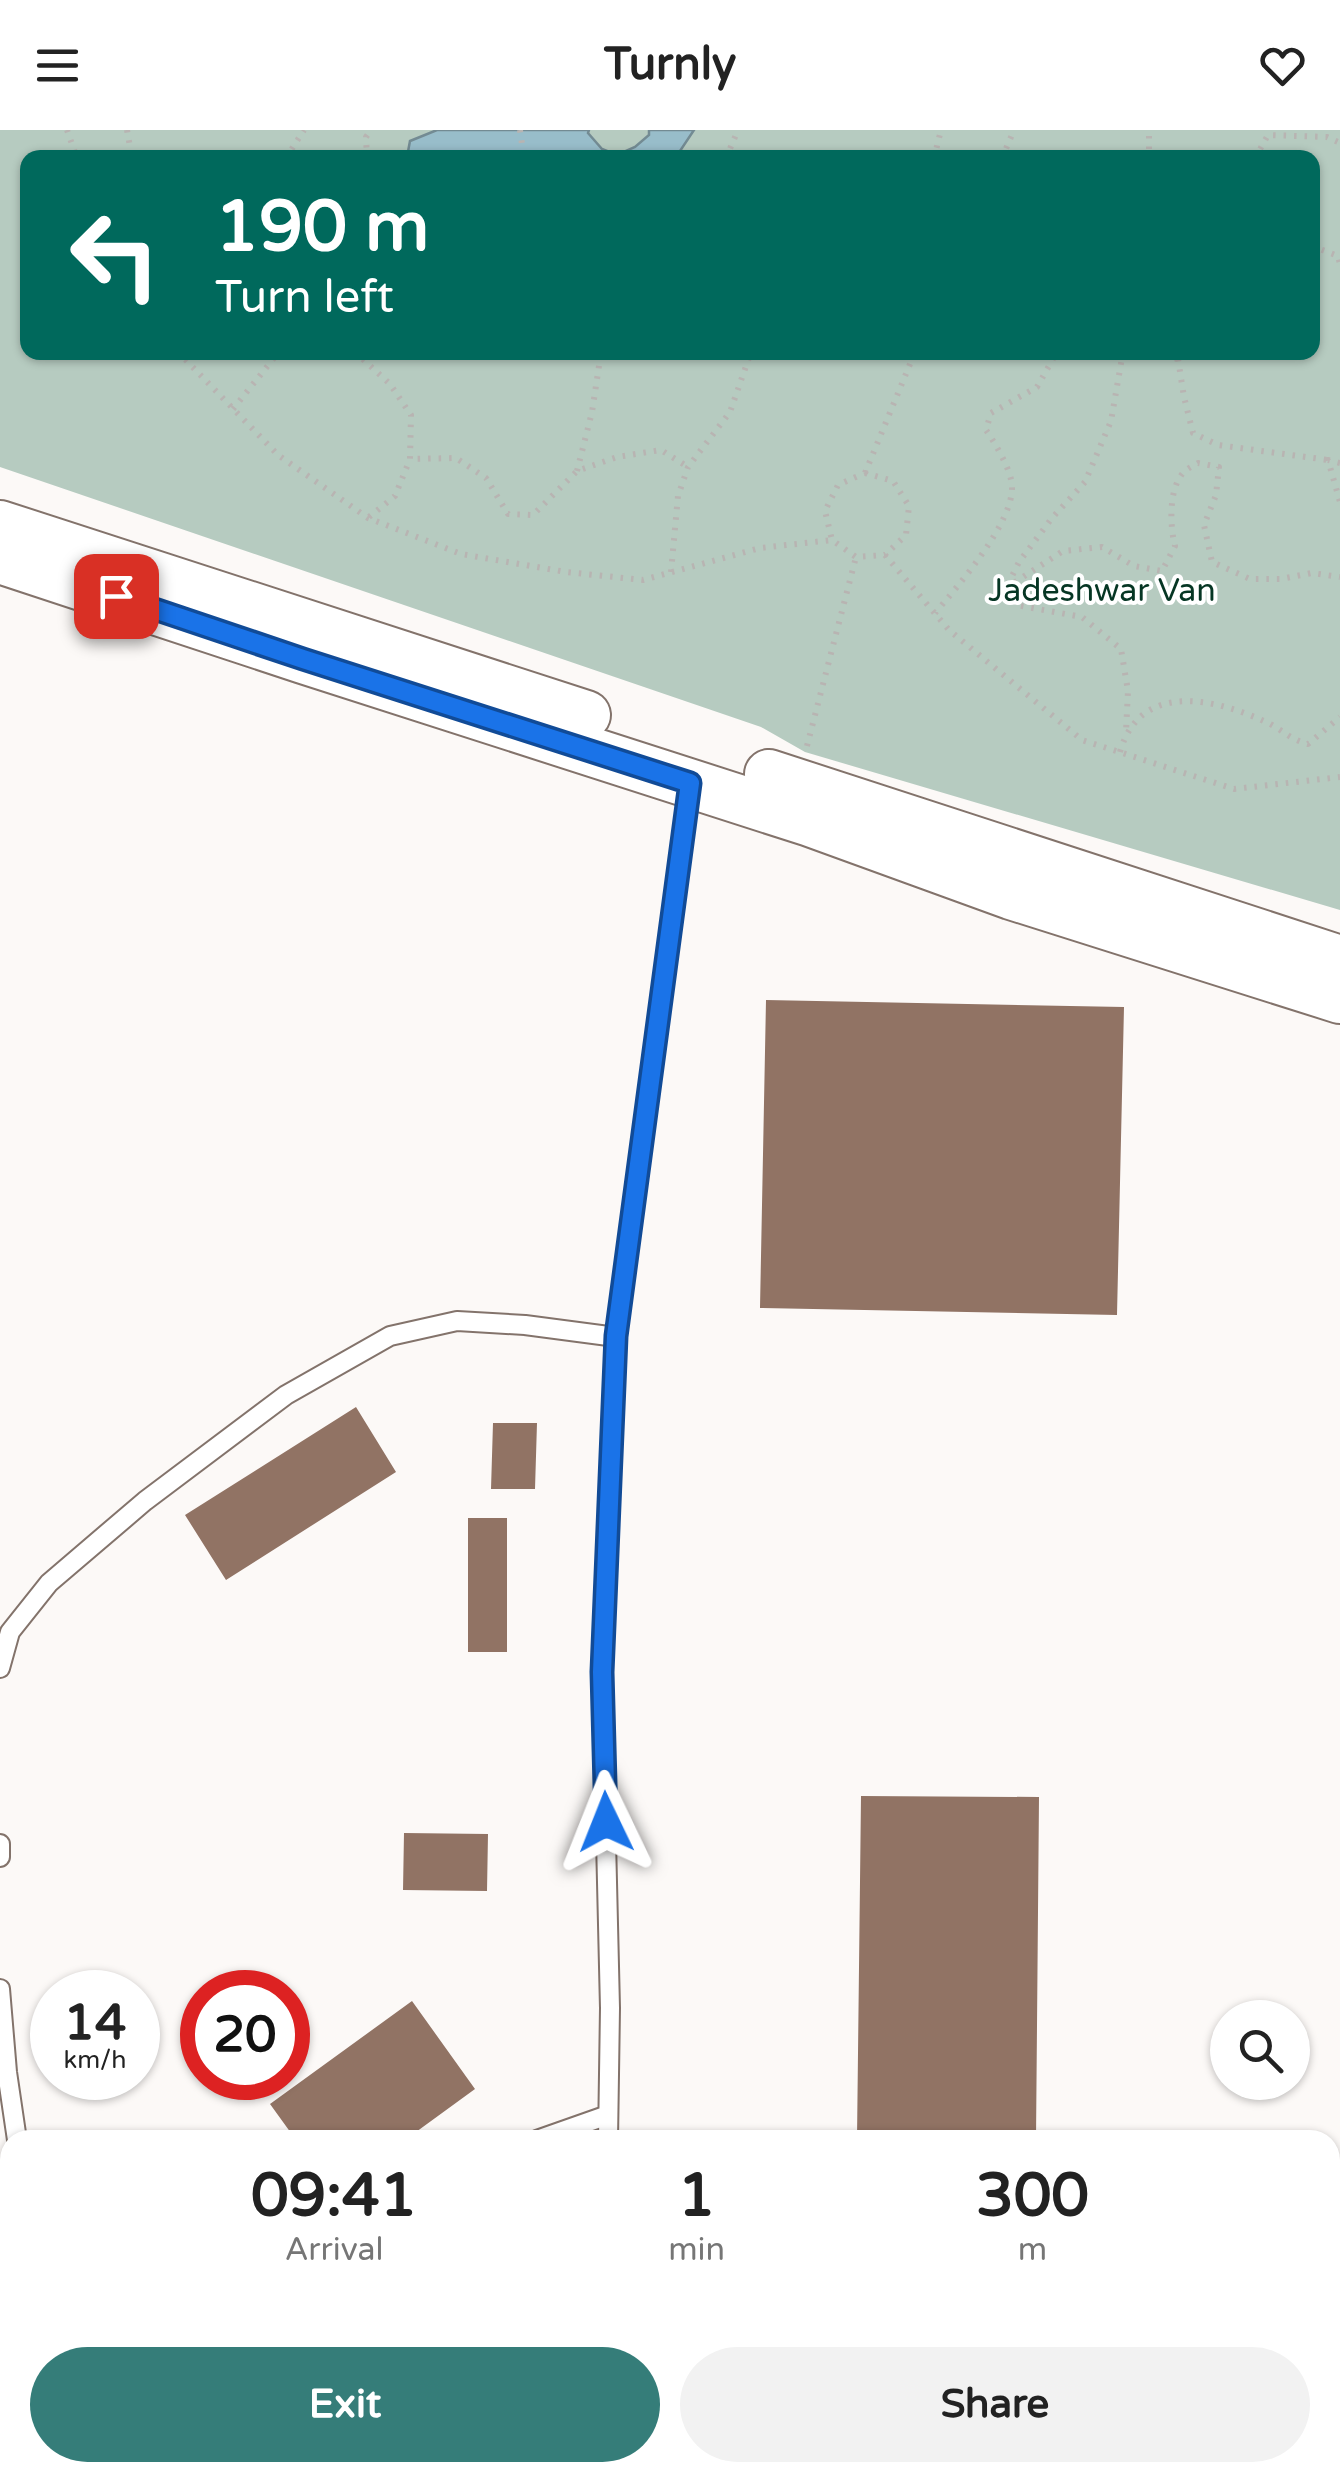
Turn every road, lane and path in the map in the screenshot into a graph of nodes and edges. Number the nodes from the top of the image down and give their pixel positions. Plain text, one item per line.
1 (1340, 143) edge
2 (1259, 150) edge
3 (1320, 249) edge
4 (1340, 264) edge
5 (186, 360) edge
6 (272, 360) edge
7 (364, 360) edge
8 (600, 360) edge
9 (748, 360) edge
10 (912, 360) edge
11 (1052, 360) edge
12 (1122, 360) edge
13 (1179, 360) edge
14 (233, 409) junction
15 (410, 459) junction
16 (1328, 460) junction
17 (1340, 462) edge
18 (688, 467) junction
19 (577, 471) junction
20 (865, 473) junction
21 (1340, 502) edge
22 (368, 518) junction
23 (0, 524) edge
24 (832, 540) junction
25 (884, 555) junction
26 (856, 557) junction
27 (0, 558) edge
28 (671, 572) junction
29 (1340, 577) edge
30 (1006, 588) junction
31 (935, 613) junction
32 (1340, 717) edge
33 (1126, 732) junction
34 (806, 752) dead end
35 (1120, 752) junction
36 (1340, 777) edge
37 (690, 783) junction
38 (1340, 960) edge
39 (1340, 999) edge
40 (616, 1336) junction
41 (0, 1668) edge
42 (0, 1844) edge
43 (0, 1857) edge
44 (0, 1989) edge
45 (608, 2115) junction
46 (16, 2130) edge
47 (565, 2130) edge
48 (608, 2130) edge

1 - 2 path
3 - 4 path
5 - 14 path
6 - 14 path
7 - 15 path
8 - 19 path
9 - 18 path
10 - 20 path
11 - 31 path
12 - 30 path
13 - 16 path
14 - 22 path
15 - 19 path
15 - 22 path
16 - 17 path
16 - 21 path
18 - 19 path
18 - 28 path
20 - 24 path
20 - 25 path
22 - 28 path
23 - 38 street
24 - 26 path
24 - 28 path
25 - 26 path
25 - 31 path
26 - 34 path
27 - 37 street
29 - 30 path
30 - 33 path
31 - 35 path
32 - 33 path
33 - 35 path
35 - 36 path
37 - 39 street
37 - 40 lane
40 - 41 lane
40 - 45 lane
42 - 43 lane
44 - 46 lane
45 - 47 lane
45 - 48 lane

